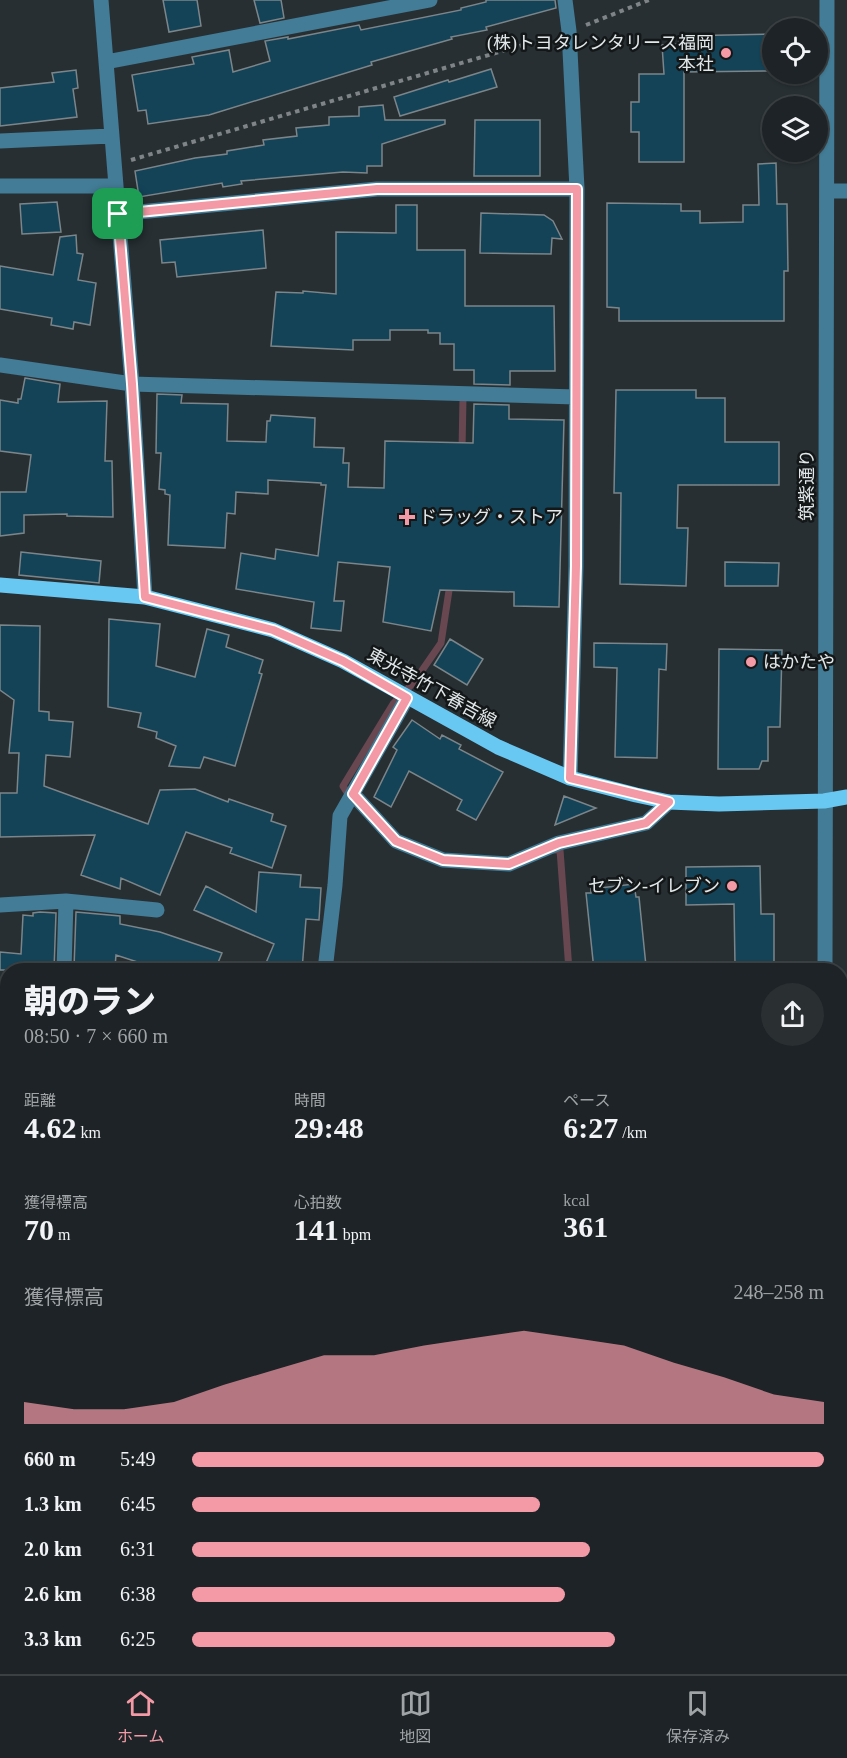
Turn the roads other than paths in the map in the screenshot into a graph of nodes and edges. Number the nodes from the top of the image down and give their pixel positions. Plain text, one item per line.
1 (101, 0) edge
2 (430, 0) edge
3 (565, 0) edge
4 (827, 0) edge
5 (106, 62) junction
6 (111, 136) junction
7 (0, 141) edge
8 (0, 186) edge
9 (115, 186) junction
10 (577, 189) junction
11 (828, 191) junction
12 (847, 191) edge
13 (118, 214) junction
14 (0, 364) edge
15 (132, 384) junction
16 (576, 397) junction
17 (0, 585) edge
18 (145, 597) junction
19 (407, 698) junction
20 (570, 778) junction
21 (353, 794) junction
22 (847, 797) edge
23 (824, 801) junction
24 (669, 802) junction
25 (66, 901) junction
26 (0, 905) edge
27 (158, 910) dead end
28 (64, 963) edge
29 (326, 963) edge
30 (825, 963) edge

1 - 5 street
2 - 5 street
3 - 10 street
4 - 11 street, 筑紫通り
5 - 6 street
6 - 7 street
6 - 9 street
8 - 9 street
9 - 13 street
10 - 13 street
10 - 16 street
11 - 12 street
11 - 23 street, 筑紫通り
13 - 15 street
14 - 15 street
15 - 16 street
15 - 18 street
16 - 20 street
17 - 18 main road, 東光寺竹下春吉線
18 - 19 main road, 東光寺竹下春吉線
19 - 20 main road, 東光寺竹下春吉線
19 - 21 street
20 - 24 main road, 東光寺竹下春吉線
21 - 24 street
21 - 29 street
22 - 23 main road, 東光寺竹下春吉線
23 - 24 main road, 東光寺竹下春吉線
23 - 30 street, 筑紫通り
25 - 26 street
25 - 27 street
25 - 28 street

